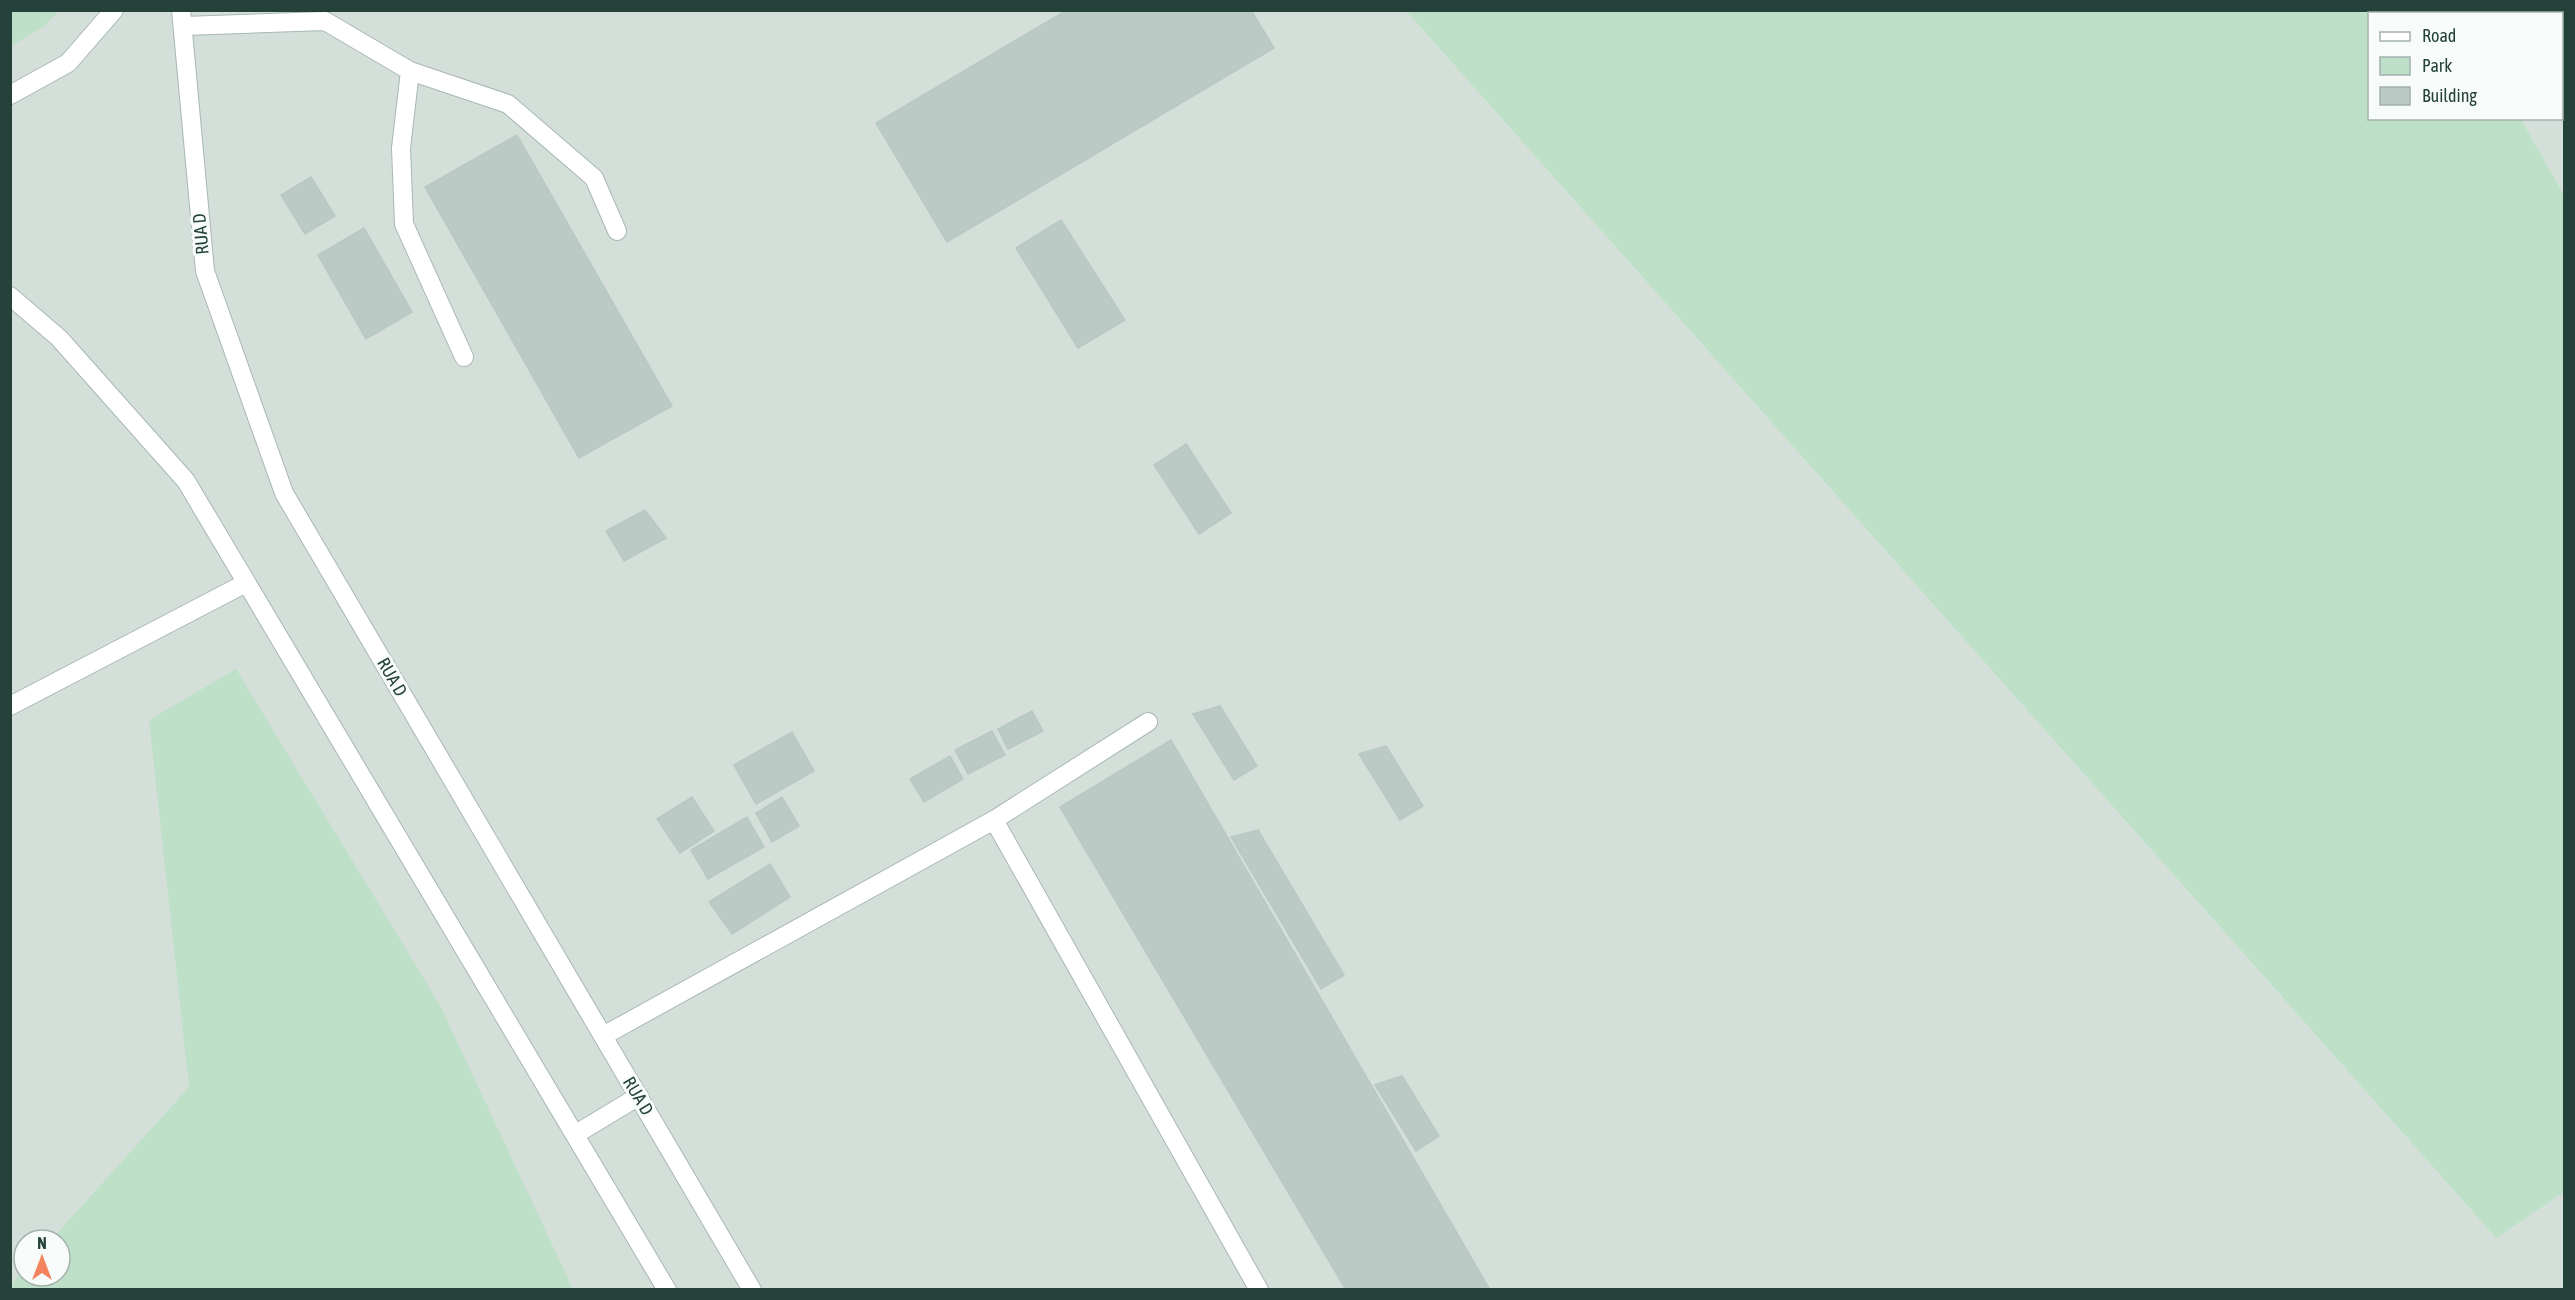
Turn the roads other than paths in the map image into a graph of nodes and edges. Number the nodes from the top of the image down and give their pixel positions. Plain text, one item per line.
1 (114, 10) edge
2 (182, 18) edge
3 (410, 71) junction
4 (10, 95) edge
5 (616, 231) dead end
6 (10, 296) edge
7 (464, 357) dead end
8 (246, 583) junction
9 (10, 705) edge
10 (1148, 722) dead end
11 (994, 820) junction
12 (603, 1036) junction
13 (639, 1096) junction
14 (576, 1134) junction
15 (667, 1290) edge
16 (752, 1290) edge
17 (1259, 1290) edge

1 - 4 street
2 - 3 street
2 - 12 street, RUA D
3 - 5 street
3 - 7 street
6 - 8 street
8 - 9 street
8 - 14 street
10 - 11 street
11 - 12 street
11 - 17 street
12 - 13 street, RUA D
13 - 14 street
13 - 16 street, RUA D
14 - 15 street

